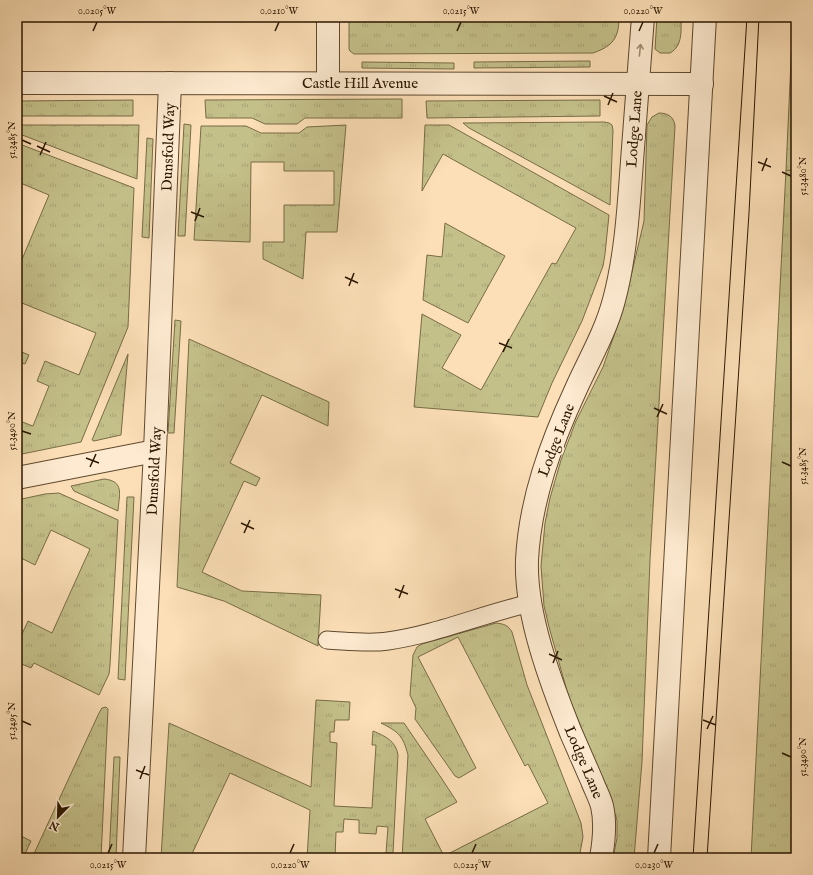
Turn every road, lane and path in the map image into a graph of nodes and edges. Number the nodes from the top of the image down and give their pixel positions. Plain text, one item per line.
1 (328, 17) edge
2 (643, 17) edge
3 (705, 17) edge
4 (17, 83) edge
5 (170, 83) junction
6 (328, 83) junction
7 (638, 83) junction
8 (702, 84) junction
9 (155, 451) junction
10 (17, 478) edge
11 (531, 604) junction
12 (327, 640) dead end
13 (134, 858) edge
14 (601, 858) edge
15 (659, 858) edge

1 - 6 street
7 -> 2 street, Lodge Lane
3 - 8 street
4 - 5 street, Castle Hill Avenue
5 - 6 street, Castle Hill Avenue
5 - 9 street, Dunsfold Way
6 - 7 street, Castle Hill Avenue
7 - 8 street, Castle Hill Avenue
7 - 11 street, Lodge Lane
8 - 15 street
9 - 10 street
9 - 13 street, Dunsfold Way
11 - 12 lane
11 - 14 street, Lodge Lane

